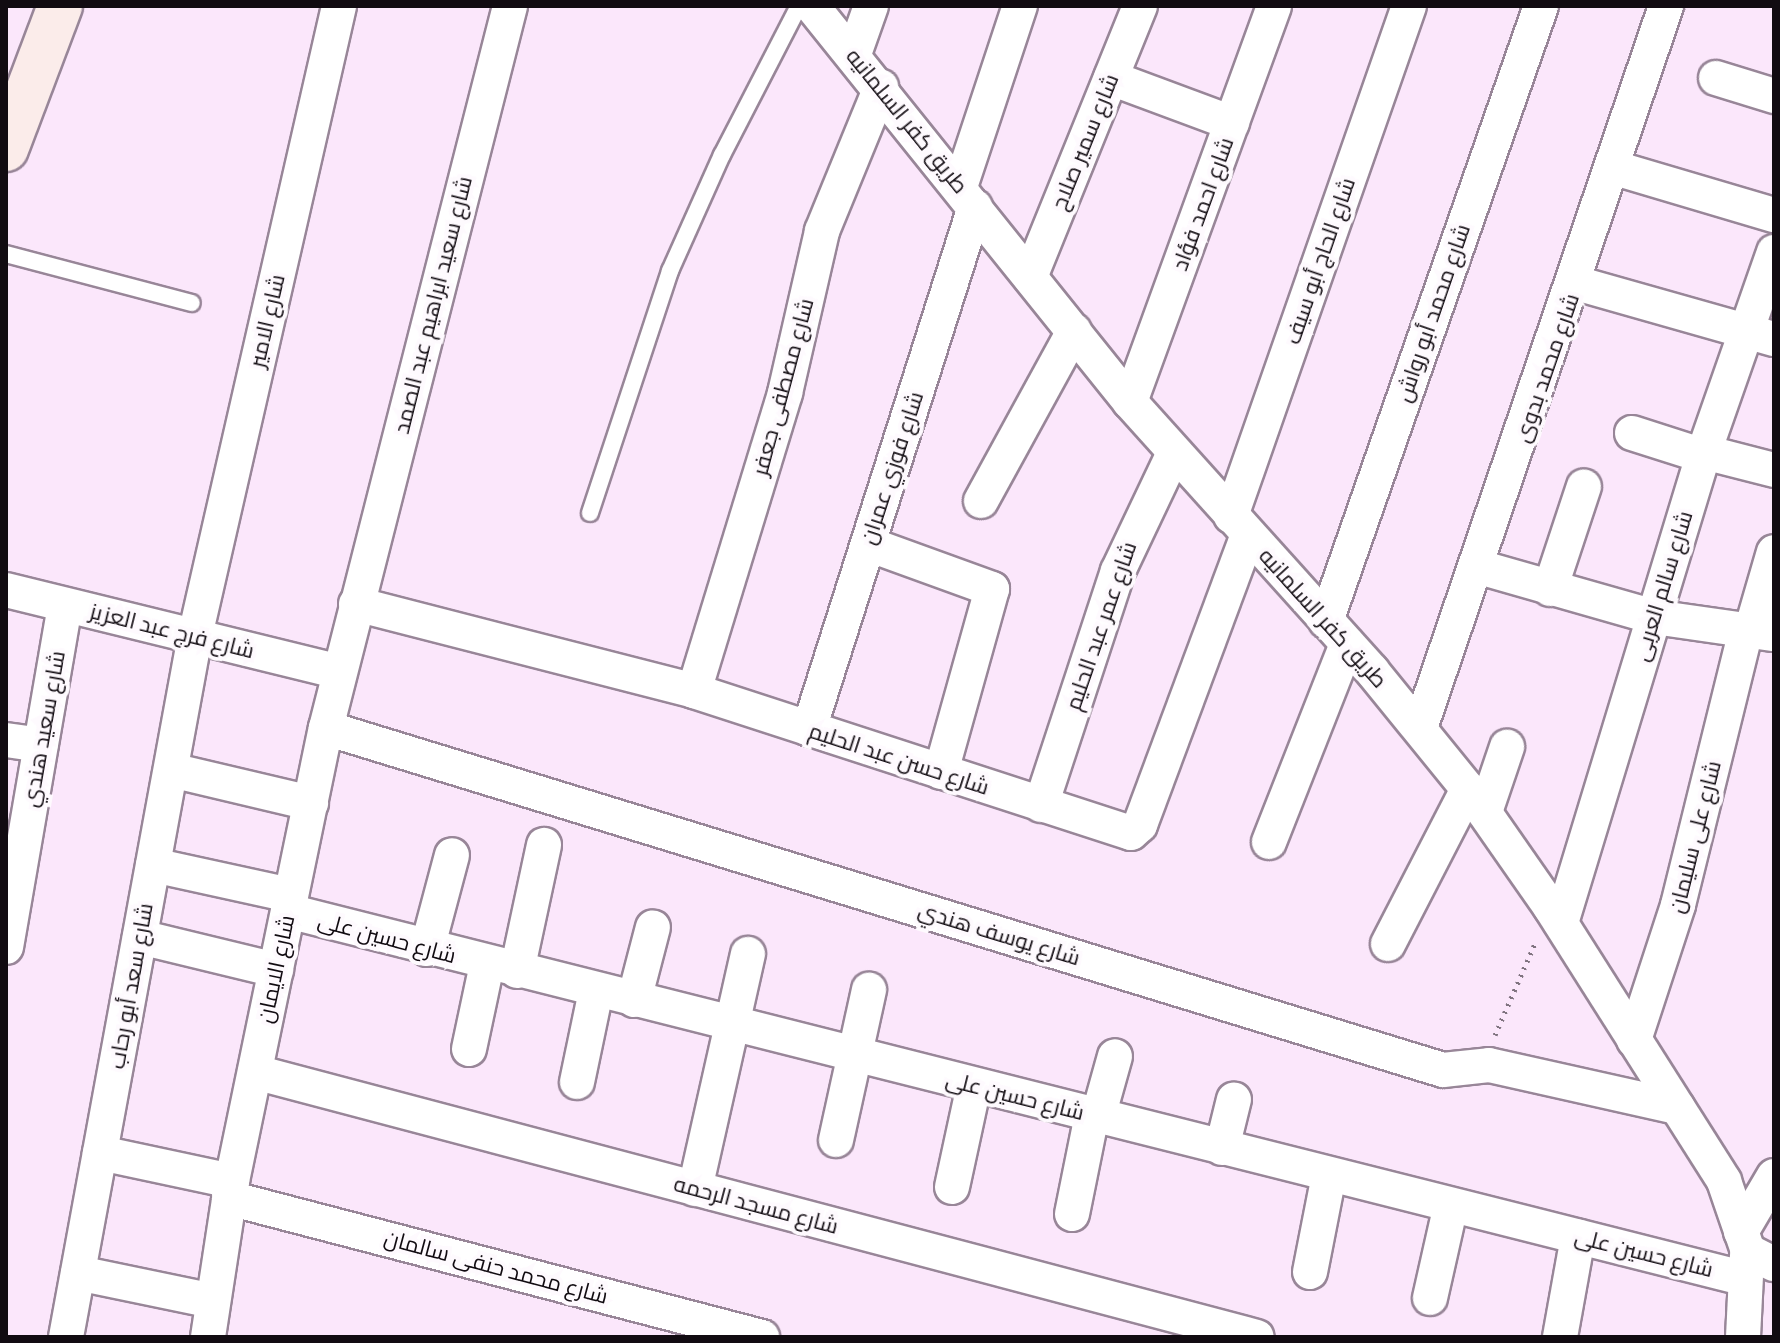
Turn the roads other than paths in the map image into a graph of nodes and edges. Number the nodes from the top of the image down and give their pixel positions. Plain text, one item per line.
1 (60, 6) edge
2 (339, 6) edge
3 (510, 6) edge
4 (799, 6) edge
5 (812, 6) edge
6 (871, 6) edge
7 (1020, 6) edge
8 (1140, 6) edge
9 (1274, 6) edge
10 (1409, 6) edge
11 (1541, 6) edge
12 (1666, 6) edge
13 (854, 54) junction
14 (1111, 78) junction
15 (1716, 78) dead end
16 (881, 87) junction
17 (1774, 96) edge
18 (1232, 123) junction
19 (6, 149) edge
20 (1615, 168) junction
21 (968, 197) junction
22 (1774, 215) edge
23 (1774, 252) edge
24 (6, 254) edge
25 (1030, 277) junction
26 (1576, 283) junction
27 (192, 303) dead end
28 (1074, 331) junction
29 (1760, 335) edge
30 (1130, 402) junction
31 (1632, 433) dead end
32 (1174, 453) junction
33 (1704, 454) junction
34 (1774, 470) edge
35 (1584, 486) dead end
36 (981, 501) dead end
37 (590, 513) dead end
38 (1240, 526) junction
39 (868, 544) junction
40 (1774, 552) edge
41 (1479, 567) junction
42 (1550, 589) junction
43 (6, 590) edge
44 (356, 604) junction
45 (65, 605) junction
46 (1654, 617) junction
47 (1336, 632) junction
48 (1757, 632) edge
49 (195, 636) junction
50 (339, 672) junction
51 (694, 691) junction
52 (326, 728) junction
53 (1420, 728) junction
54 (809, 729) junction
55 (6, 740) edge
56 (41, 745) junction
57 (1507, 747) dead end
58 (171, 770) junction
59 (941, 772) junction
60 (1477, 801) junction
61 (311, 803) junction
62 (1041, 805) junction
63 (1269, 842) dead end
64 (544, 845) dead end
65 (452, 855) dead end
66 (153, 865) junction
67 (11, 886) edge
68 (289, 903) junction
69 (1556, 915) junction
70 (653, 927) dead end
71 (140, 937) junction
72 (1388, 944) dead end
73 (6, 947) edge
74 (427, 949) junction
75 (748, 954) dead end
76 (502, 968) junction
77 (276, 970) junction
78 (869, 990) dead end
79 (596, 991) junction
80 (634, 1000) junction
81 (732, 1025) junction
82 (1634, 1040) junction
83 (469, 1049) dead end
84 (854, 1056) junction
85 (1115, 1056) dead end
86 (255, 1072) junction
87 (577, 1082) dead end
88 (974, 1085) junction
89 (1234, 1099) dead end
90 (1677, 1107) junction
91 (1095, 1116) junction
92 (836, 1140) dead end
93 (1222, 1148) junction
94 (100, 1153) junction
95 (1329, 1175) junction
96 (1774, 1176) edge
97 (952, 1187) dead end
98 (695, 1189) junction
99 (231, 1190) junction
100 (1451, 1205) junction
101 (1072, 1214) dead end
102 (1578, 1237) junction
103 (1752, 1256) edge
104 (1310, 1272) dead end
105 (78, 1273) junction
106 (1430, 1298) dead end
107 (213, 1301) junction
108 (66, 1337) edge
109 (208, 1337) edge
110 (762, 1337) edge
111 (1257, 1337) edge
112 (1560, 1337) edge
113 (1743, 1337) edge

1 - 19 main road
2 - 49 street, شارع الامير
3 - 44 street, شارع سعيد ابراهيم عبد الصمد
4 - 37 lane
5 - 13 street, طريق كفر السلمانيه
6 - 13 street
7 - 21 street, شارع فوزي عمران
8 - 14 street, شارع سمير صلاح
9 - 18 street, شارع احمد فؤاد
10 - 38 street, شارع الحاج أبو سيف
11 - 47 street, شارع محمد أبو رواش
12 - 20 street, شارع محمد بدوى
13 - 16 street, طريق كفر السلمانيه
14 - 18 street
14 - 25 street, شارع سمير صلاح
15 - 17 street
16 - 21 street, طريق كفر السلمانيه
16 - 51 street, شارع مصطفى جعفر
18 - 30 street, شارع احمد فؤاد
20 - 22 street
20 - 26 street, شارع محمد بدوى
21 - 25 street, طريق كفر السلمانيه
21 - 39 street, شارع فوزي عمران
23 - 29 street, شارع سالم العربى
24 - 27 lane
25 - 28 street, طريق كفر السلمانيه
26 - 29 street
26 - 41 street, شارع محمد بدوى
28 - 30 street, طريق كفر السلمانيه
28 - 36 street
29 - 33 street, شارع سالم العربى
30 - 32 street, طريق كفر السلمانيه
31 - 33 street
32 - 38 street, طريق كفر السلمانيه
32 - 62 street, شارع عمر عبد الحليم
33 - 34 street
33 - 46 street, شارع سالم العربى
35 - 42 street
38 - 47 street, طريق كفر السلمانيه
38 - 62 street, شارع حسن عبد الحليم
39 - 54 street, شارع فوزي عمران
39 - 59 street
40 - 48 street, شارع على سليمان
41 - 42 street
41 - 53 street, شارع محمد بدوى
42 - 46 street
43 - 45 street, شارع فرج عبد العزيز
44 - 50 street, شارع الايمان
44 - 51 street, شارع حسن عبد الحليم
45 - 49 street, شارع فرج عبد العزيز
45 - 56 street, شارع سعيد هندي
46 - 48 street
46 - 69 street, شارع سالم العربى
47 - 53 street, طريق كفر السلمانيه
47 - 63 street, شارع محمد أبو رواش
48 - 82 street, شارع على سليمان
49 - 50 street, شارع فرج عبد العزيز
49 - 58 street, شارع سعد أبو رحاب
50 - 52 street, شارع الايمان
51 - 54 street, شارع حسن عبد الحليم
52 - 61 street, شارع الايمان
52 - 90 street, شارع يوسف هندي
53 - 60 street, طريق كفر السلمانيه
54 - 59 street, شارع حسن عبد الحليم
55 - 56 street
56 - 67 street, شارع سعيد هندي
57 - 60 street
58 - 61 street
58 - 66 street, شارع سعد أبو رحاب
59 - 62 street, شارع حسن عبد الحليم
60 - 69 street, طريق كفر السلمانيه
60 - 72 street
61 - 68 street, شارع الايمان
64 - 76 street
65 - 74 street
66 - 68 street, شارع حسين على
66 - 71 street, شارع سعد أبو رحاب
67 - 73 street, شارع سعيد هندي
68 - 74 street, شارع حسين على
68 - 77 street, شارع الايمان
69 - 82 street, طريق كفر السلمانيه
70 - 80 street
71 - 77 street
71 - 94 street, شارع سعد أبو رحاب
74 - 76 street, شارع حسين على
75 - 81 street
76 - 79 street, شارع حسين على
76 - 83 street
77 - 86 street, شارع الايمان
78 - 84 street
79 - 80 street, شارع حسين على
79 - 87 street
80 - 81 street, شارع حسين على
81 - 84 street, شارع حسين على
81 - 98 street
82 - 90 street, طريق كفر السلمانيه
84 - 88 street, شارع حسين على
84 - 92 street
85 - 91 street
86 - 98 street, شارع مسجد الرحمه
86 - 99 street, شارع الايمان
88 - 91 street, شارع حسين على
88 - 97 street
89 - 93 street
90 - 103 street, طريق كفر السلمانيه
91 - 93 street, شارع حسين على
91 - 101 street
93 - 95 street, شارع حسين على
94 - 99 street, شارع محمد حنفى سالمان
94 - 105 street, شارع سعد أبو رحاب
95 - 100 street, شارع حسين على
95 - 104 street
96 - 103 street
98 - 111 street, شارع مسجد الرحمه
99 - 107 street, شارع الايمان
99 - 110 street, شارع محمد حنفى سالمان
100 - 102 street, شارع حسين على
100 - 106 street
102 - 103 street, شارع حسين على
102 - 112 street
103 - 113 street
105 - 107 street
105 - 108 street, شارع سعد أبو رحاب
107 - 109 street, شارع الايمان

